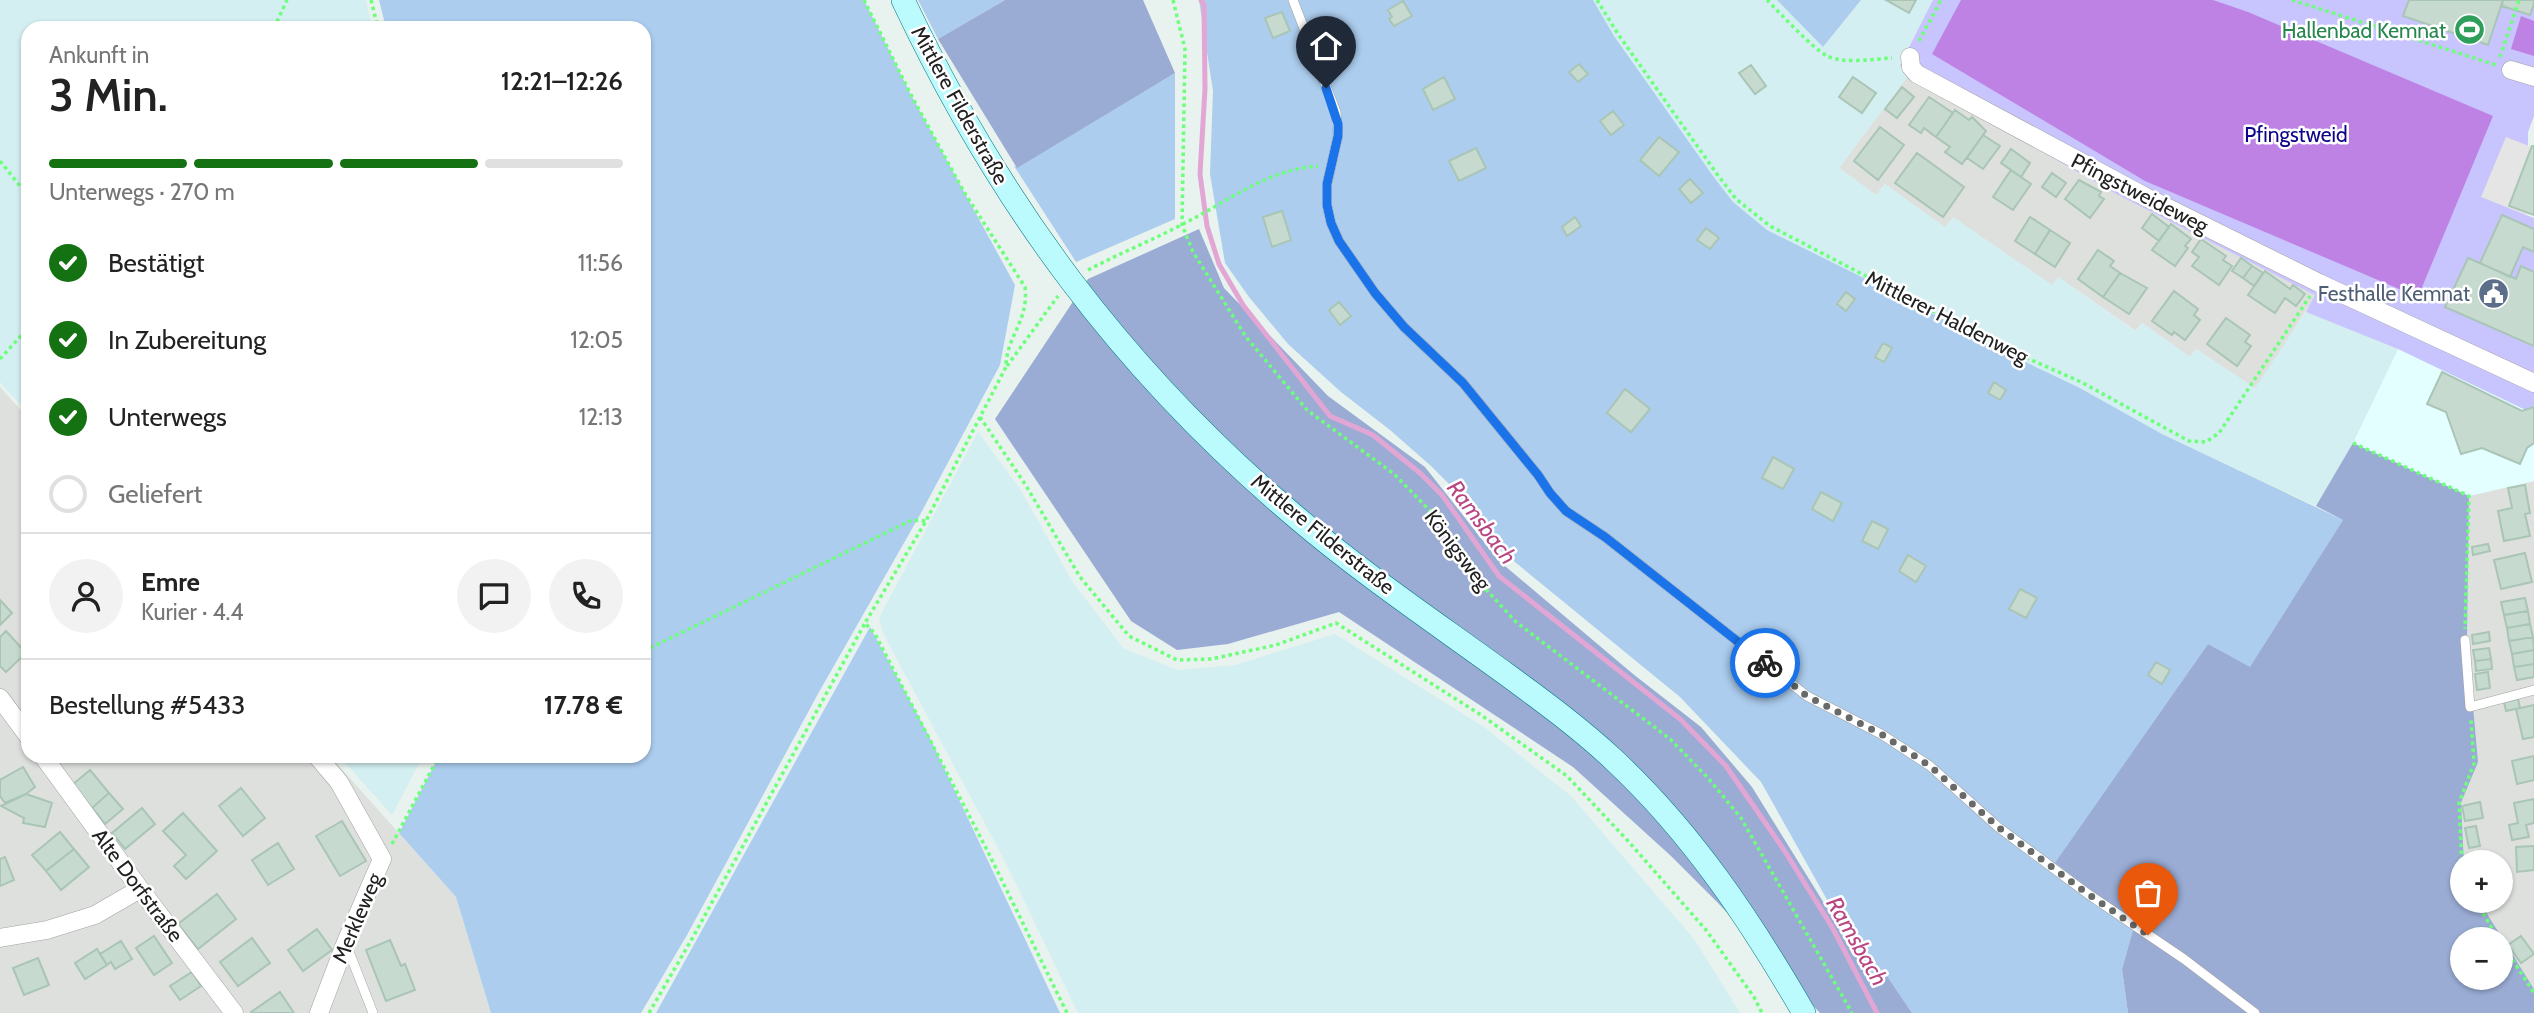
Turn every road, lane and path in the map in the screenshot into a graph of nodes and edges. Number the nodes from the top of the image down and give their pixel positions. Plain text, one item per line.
1 (287, 0) edge
2 (371, 0) edge
3 (864, 0) edge
4 (903, 0) edge
5 (1173, 0) edge
6 (1293, 0) edge
7 (1597, 0) edge
8 (1767, 0) edge
9 (1941, 0) edge
10 (2292, 0) edge
11 (2314, 0) edge
12 (2519, 0) edge
13 (2312, 7) junction
14 (277, 21) edge
15 (376, 21) edge
16 (1910, 57) junction
17 (2504, 68) junction
18 (2534, 77) edge
19 (0, 161) edge
20 (1331, 165) junction
21 (21, 187) edge
22 (1182, 225) junction
23 (2319, 283) junction
24 (21, 336) edge
25 (0, 359) edge
26 (2534, 383) edge
27 (980, 418) junction
28 (2353, 443) dead end
29 (926, 521) junction
30 (865, 623) junction
31 (2465, 640) joint
32 (651, 648) edge
33 (2534, 690) edge
34 (0, 698) edge
35 (2470, 707) junction
36 (21, 726) edge
37 (48, 763) edge
38 (323, 763) edge
39 (435, 763) edge
40 (2461, 850) edge
41 (382, 859) junction
42 (139, 889) junction
43 (0, 938) edge
44 (346, 942) junction
45 (2513, 961) edge
46 (2534, 993) edge
47 (234, 1013) edge
48 (319, 1013) edge
49 (373, 1013) edge
50 (649, 1013) edge
51 (1067, 1013) edge
52 (1762, 1013) edge
53 (1804, 1013) edge
54 (1852, 1013) edge
55 (2255, 1013) edge

1 - 14 path
2 - 15 path
3 - 27 path
4 - 53 main road, Mittlere Filderstraße
5 - 22 path, Königsweg
6 - 20 lane
7 - 23 path, Mittlerer Haldenweg
8 - 16 path
9 - 16 path
10 - 13 path
11 - 13 path
12 - 17 path
13 - 17 path
16 - 23 street, Pfingstweideweg
17 - 18 street
19 - 21 path
20 - 22 path
20 - 55 lane
22 - 54 path, Königsweg
23 - 26 street, Pfingstweideweg
24 - 25 path
27 - 29 path
27 - 52 path
28 - 31 path
29 - 30 path
29 - 32 path
30 - 50 path
30 - 51 path
31 - 35 lane
33 - 35 lane
34 - 36 street
35 - 40 path
37 - 42 street, Alte Dorfstraße
38 - 41 street, Merkleweg
39 - 41 path
41 - 44 street, Merkleweg
42 - 43 street
42 - 47 street, Alte Dorfstraße
44 - 48 street, Merkleweg
44 - 49 lane
45 - 46 path

